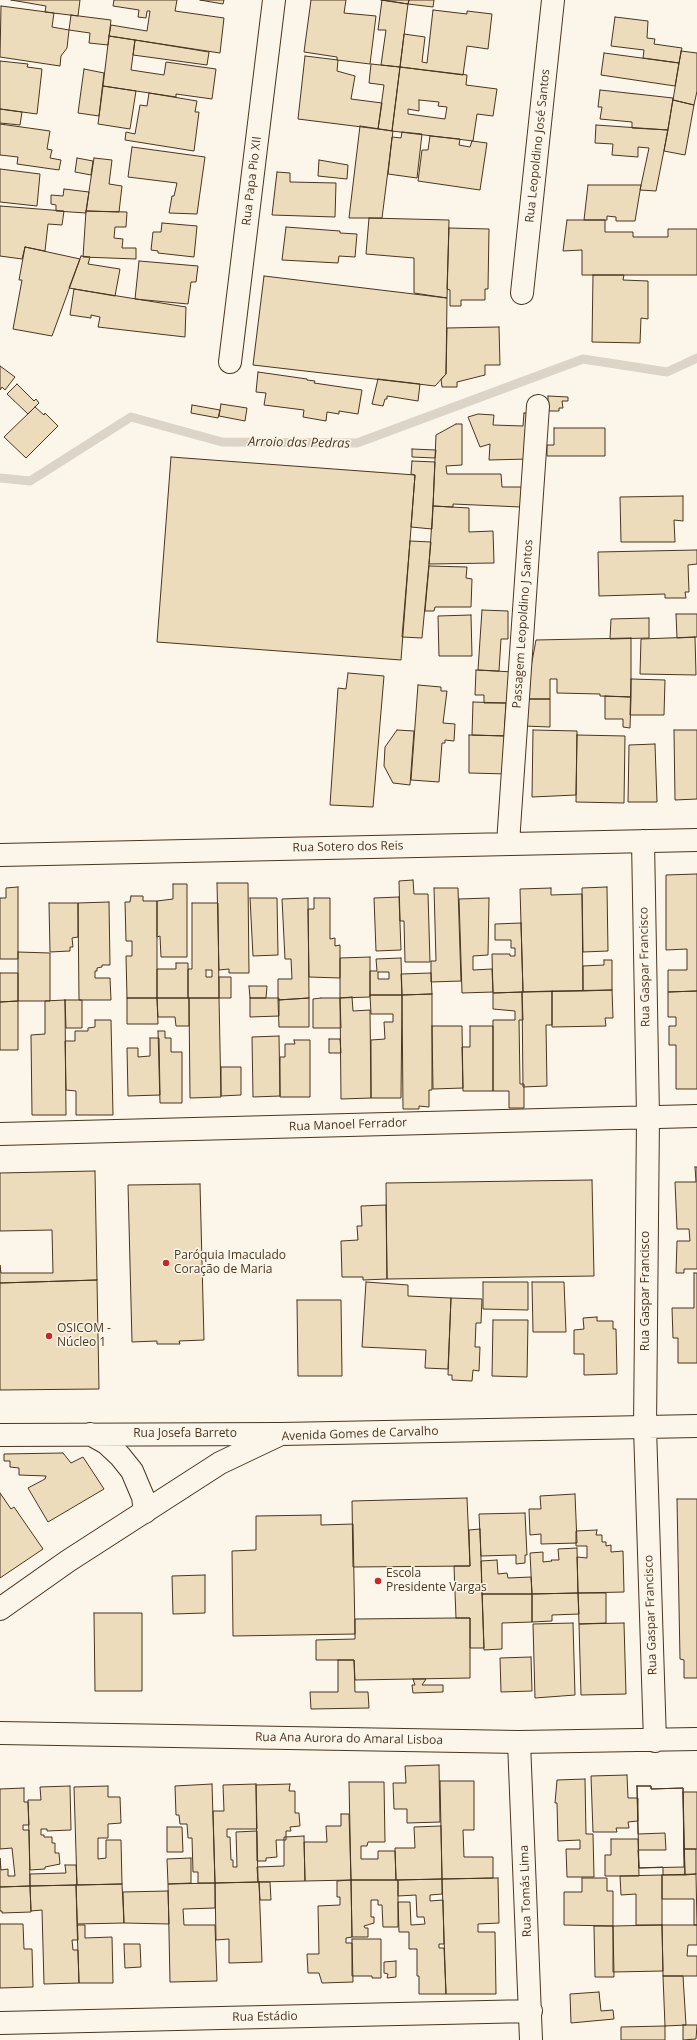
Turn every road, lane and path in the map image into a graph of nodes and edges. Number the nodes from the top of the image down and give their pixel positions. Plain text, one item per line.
1 (274, 0) edge
2 (553, 0) edge
3 (522, 292) dead end
4 (230, 362) dead end
5 (538, 406) dead end
6 (697, 840) edge
7 (643, 841) junction
8 (508, 843) junction
9 (0, 855) edge
10 (697, 1116) edge
11 (648, 1117) junction
12 (0, 1134) edge
13 (697, 1426) edge
14 (645, 1428) junction
15 (90, 1434) junction
16 (281, 1434) junction
17 (0, 1435) edge
18 (144, 1512) junction
19 (0, 1609) edge
20 (0, 1733) edge
21 (697, 1739) edge
22 (654, 1741) junction
23 (519, 1742) junction
24 (531, 2011) junction
25 (0, 2023) edge
26 (531, 2040) edge

1 - 4 street, Rua Papa Pio XII
2 - 3 street, Rua Leopoldino José Santos
5 - 8 street, Passagem Leopoldino J Santos
6 - 7 street, Rua Sotero dos Reis
7 - 8 street, Rua Sotero dos Reis
7 - 11 street, Rua Gaspar Francisco
8 - 9 street, Rua Sotero dos Reis
10 - 11 street, Rua Manoel Ferrador
11 - 12 street, Rua Manoel Ferrador
11 - 14 street, Rua Gaspar Francisco
13 - 14 street, Avenida Gomes de Carvalho
14 - 16 street, Avenida Gomes de Carvalho
14 - 22 street, Rua Gaspar Francisco
15 - 16 street, Rua Josefa Barreto
15 - 17 street, Rua Josefa Barreto
15 - 18 street
16 - 18 street, Avenida Gomes de Carvalho
18 - 19 street, Avenida Gomes de Carvalho
20 - 23 street, Rua Ana Aurora do Amaral Lisboa
21 - 22 street, Rua Ana Aurora do Amaral Lisboa
22 - 23 street, Rua Ana Aurora do Amaral Lisboa
23 - 24 street, Rua Tomás Lima
24 - 25 street, Rua Estádio
24 - 26 street, Rua Tomás Lima

